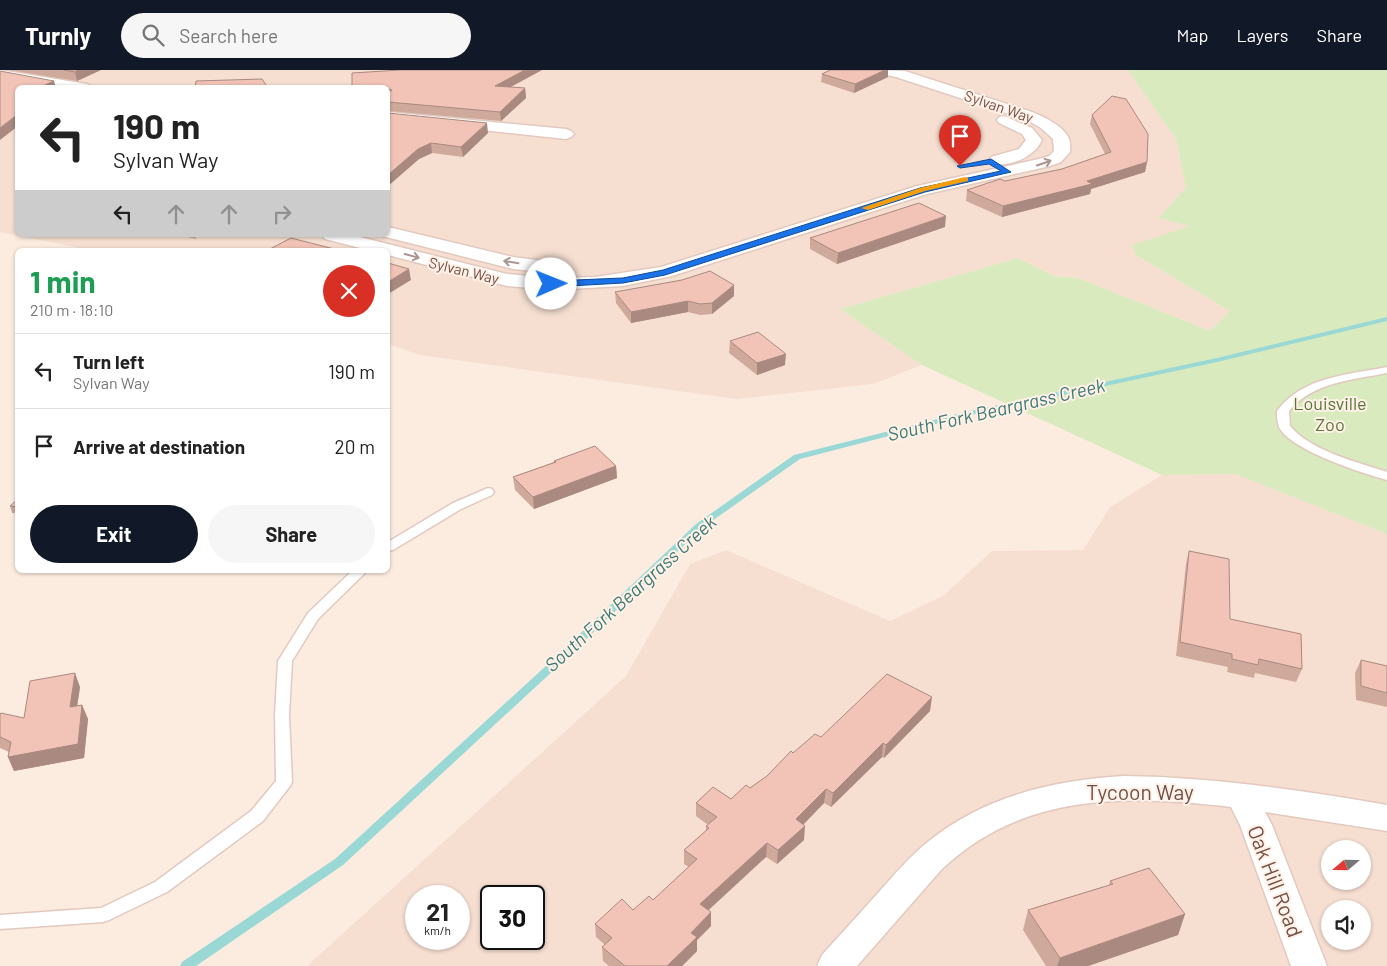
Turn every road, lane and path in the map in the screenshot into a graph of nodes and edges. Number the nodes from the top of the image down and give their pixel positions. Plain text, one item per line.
1 (866, 70) edge
2 (882, 70) edge
3 (0, 74) edge
4 (68, 85) edge
5 (390, 116) edge
6 (566, 134) dead end
7 (991, 161) junction
8 (1008, 172) junction
9 (915, 175) dead end
10 (390, 232) edge
11 (339, 237) edge
12 (382, 248) edge
13 (390, 250) edge
14 (652, 258) dead end
15 (1387, 370) edge
16 (1387, 476) edge
17 (488, 492) dead end
18 (390, 546) edge
19 (358, 573) edge
20 (1241, 796) junction
21 (1387, 818) edge
22 (0, 922) edge
23 (835, 966) edge
24 (1309, 966) edge

1 - 7 street, Sylvan Way
8 -> 2 street, Sylvan Way
3 - 4 street
5 - 6 street
7 - 8 street
7 - 9 street, Sylvan Way
13 -> 8 street, Sylvan Way
14 -> 10 street, Sylvan Way
11 -> 12 street, Sylvan Way
15 - 16 lane
17 - 18 lane
19 - 22 lane
20 - 21 street, Tycoon Way
20 - 23 street, Tycoon Way
20 - 24 street, Oak Hill Road

